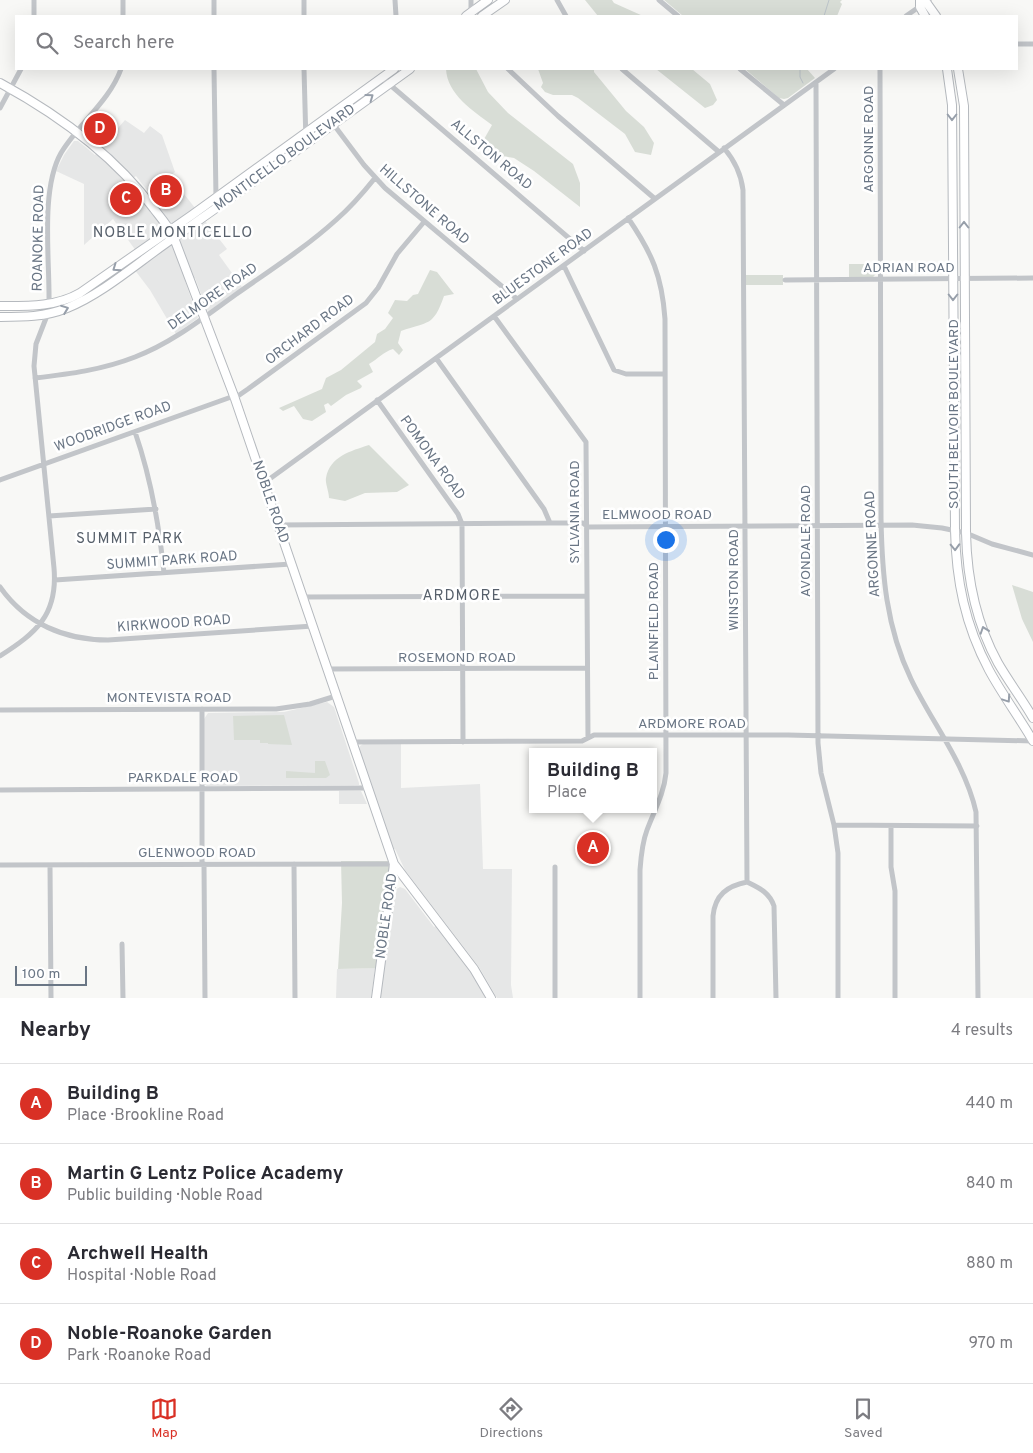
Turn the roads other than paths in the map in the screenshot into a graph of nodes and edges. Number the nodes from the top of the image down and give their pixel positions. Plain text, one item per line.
1 (34, 0) edge
2 (123, 0) edge
3 (214, 0) edge
4 (304, 0) edge
5 (396, 0) edge
6 (471, 0) edge
7 (488, 0) edge
8 (505, 0) edge
9 (557, 0) edge
10 (659, 0) edge
11 (923, 2) edge
12 (34, 15) edge
13 (123, 15) edge
14 (214, 15) edge
15 (304, 15) edge
16 (396, 15) edge
17 (469, 15) edge
18 (483, 15) edge
19 (565, 15) edge
20 (677, 15) edge
21 (907, 15) edge
22 (925, 15) edge
23 (935, 15) edge
24 (1018, 44) edge
25 (1033, 44) edge
26 (20, 70) edge
27 (120, 70) edge
28 (214, 70) edge
29 (304, 70) edge
30 (509, 70) edge
31 (623, 70) edge
32 (741, 70) edge
33 (833, 70) edge
34 (880, 70) edge
35 (947, 70) edge
36 (958, 70) edge
37 (397, 71) edge
38 (382, 78) junction
39 (0, 83) edge
40 (816, 83) junction
41 (389, 84) junction
42 (10, 89) junction
43 (784, 106) junction
44 (0, 108) edge
45 (330, 121) junction
46 (76, 133) junction
47 (305, 133) junction
48 (306, 143) junction
49 (721, 150) junction
50 (375, 178) junction
51 (216, 198) junction
52 (654, 198) junction
53 (216, 207) junction
54 (194, 218) junction
55 (628, 218) junction
56 (424, 222) junction
57 (172, 234) junction
58 (584, 251) junction
59 (564, 266) junction
60 (1033, 278) edge
61 (785, 280) dead end
62 (817, 280) junction
63 (881, 280) junction
64 (953, 280) junction
65 (965, 280) junction
66 (517, 299) junction
67 (0, 306) edge
68 (48, 309) junction
69 (494, 316) junction
70 (0, 317) edge
71 (204, 318) junction
72 (436, 358) junction
73 (664, 374) junction
74 (35, 378) junction
75 (234, 397) junction
76 (377, 400) junction
77 (135, 432) junction
78 (44, 465) junction
79 (0, 480) edge
80 (264, 483) junction
81 (156, 509) junction
82 (49, 516) junction
83 (550, 523) junction
84 (462, 524) junction
85 (278, 525) junction
86 (586, 525) junction
87 (881, 525) junction
88 (665, 526) junction
89 (744, 526) junction
90 (817, 526) junction
91 (955, 530) junction
92 (966, 533) junction
93 (1033, 556) edge
94 (291, 564) junction
95 (164, 573) junction
96 (55, 580) junction
97 (0, 587) edge
98 (462, 596) junction
99 (586, 596) junction
100 (302, 597) junction
101 (40, 624) junction
102 (312, 626) junction
103 (0, 656) edge
104 (587, 668) junction
105 (462, 669) junction
106 (327, 670) junction
107 (336, 696) junction
108 (202, 709) junction
109 (0, 710) edge
110 (1033, 718) edge
111 (666, 735) junction
112 (746, 735) junction
113 (818, 736) junction
114 (588, 738) junction
115 (944, 738) junction
116 (1033, 741) edge
117 (351, 742) junction
118 (462, 742) junction
119 (202, 788) junction
120 (367, 788) junction
121 (0, 790) edge
122 (657, 807) edge
123 (654, 813) edge
124 (834, 825) junction
125 (891, 826) junction
126 (977, 826) junction
127 (203, 864) junction
128 (294, 864) junction
129 (394, 864) junction
130 (0, 865) edge
131 (50, 865) junction
132 (555, 867) dead end
133 (747, 882) junction
134 (410, 887) junction
135 (391, 890) junction
136 (122, 944) dead end
137 (51, 998) edge
138 (122, 998) edge
139 (205, 998) edge
140 (295, 998) edge
141 (376, 998) edge
142 (491, 998) edge
143 (555, 998) edge
144 (640, 998) edge
145 (713, 998) edge
146 (776, 998) edge
147 (838, 998) edge
148 (895, 998) edge
149 (978, 998) edge

1 - 12 street
2 - 13 street
3 - 14 street
4 - 15 street
5 - 16 street
6 - 17 street
7 - 17 main road
8 - 18 main road
9 - 19 street
10 - 20 street
11 - 21 street
11 - 22 main road
11 - 23 main road
24 - 25 street
26 - 42 street
27 - 46 street, ROANOKE ROAD
28 - 51 street
29 - 47 street
30 - 52 street
31 - 49 street, WINSTON ROAD
32 - 43 street
33 - 40 street, BLUESTONE ROAD
34 - 63 street, ARGONNE ROAD
35 -> 64 main road, SOUTH BELVOIR BOULEVARD
65 -> 36 main road, SOUTH BELVOIR BOULEVARD
37 - 38 main road, MONTICELLO BOULEVARD
37 - 41 main road, MONTICELLO BOULEVARD
38 - 41 street, ALLSTON ROAD
38 - 45 main road, MONTICELLO BOULEVARD
39 - 42 main road, NOBLE ROAD
40 - 43 street, BLUESTONE ROAD
40 - 62 street, AVONDALE ROAD
45 -> 41 main road, MONTICELLO BOULEVARD
41 - 58 street, ALLSTON ROAD
42 - 44 street
42 - 46 main road, NOBLE ROAD
43 - 49 street, BLUESTONE ROAD
45 - 47 main road, MONTICELLO BOULEVARD
45 - 48 main road, MONTICELLO BOULEVARD
45 - 50 street, HILLSTONE ROAD
46 - 57 main road, NOBLE ROAD
46 - 68 street, ROANOKE ROAD
47 - 48 street
47 - 51 main road, MONTICELLO BOULEVARD
48 - 53 main road, MONTICELLO BOULEVARD
49 - 52 street, BLUESTONE ROAD
49 - 89 street, WINSTON ROAD
50 - 56 street, HILLSTONE ROAD
50 - 71 street, DELMORE ROAD
51 - 53 street
51 - 54 main road, MONTICELLO BOULEVARD
52 - 55 street, BLUESTONE ROAD
53 - 54 main road, MONTICELLO BOULEVARD
54 - 57 main road, MONTICELLO BOULEVARD
55 - 58 street, BLUESTONE ROAD
55 - 73 street, PLAINFIELD ROAD
56 - 66 street, HILLSTONE ROAD
56 - 75 street, ORCHARD ROAD
57 - 68 main road, MONTICELLO BOULEVARD
57 - 71 main road, NOBLE ROAD
58 - 59 street, BLUESTONE ROAD
59 - 66 street, BLUESTONE ROAD
59 - 73 street
60 - 65 street, ADRIAN ROAD
61 - 62 street, ADRIAN ROAD
62 - 63 street, ADRIAN ROAD
62 - 90 street, AVONDALE ROAD
63 - 64 street, ADRIAN ROAD
63 - 87 street, ARGONNE ROAD
64 - 65 street, ADRIAN ROAD
64 -> 91 main road, SOUTH BELVOIR BOULEVARD
65 - 92 main road, SOUTH BELVOIR BOULEVARD
66 - 69 street, BLUESTONE ROAD
67 - 68 main road, MONTICELLO BOULEVARD
68 - 70 main road, MONTICELLO BOULEVARD
68 - 74 street, ROANOKE ROAD
69 - 72 street, BLUESTONE ROAD
69 - 86 street, SYLVANIA ROAD
71 - 74 street, DELMORE ROAD
71 - 75 main road, NOBLE ROAD
72 - 76 street, BLUESTONE ROAD
72 - 83 street
73 - 88 street, PLAINFIELD ROAD
74 - 78 street, ROANOKE ROAD
75 - 77 street, WOODRIDGE ROAD
75 - 80 main road, NOBLE ROAD
76 - 80 street, BLUESTONE ROAD
76 - 84 street, POMONA ROAD
77 - 78 street, WOODRIDGE ROAD
77 - 81 street
78 - 79 street, WOODRIDGE ROAD
78 - 82 street, ROANOKE ROAD
80 - 85 main road, NOBLE ROAD
81 - 82 street
81 - 95 street
82 - 96 street, ROANOKE ROAD
83 - 84 street, ELMWOOD ROAD
83 - 86 street, ELMWOOD ROAD
84 - 85 street, ELMWOOD ROAD
84 - 98 street, POMONA ROAD
85 - 94 main road, NOBLE ROAD
86 - 88 street, ELMWOOD ROAD
86 - 99 street, SYLVANIA ROAD
87 - 90 street, ELMWOOD ROAD
87 - 91 street, ELMWOOD ROAD
87 - 115 street, ARGONNE ROAD
88 - 89 street, ELMWOOD ROAD
88 - 111 street, PLAINFIELD ROAD
89 - 90 street, ELMWOOD ROAD
89 - 112 street, WINSTON ROAD
90 - 113 street, AVONDALE ROAD
91 - 92 street, ELMWOOD ROAD
91 -> 116 main road, SOUTH BELVOIR BOULEVARD
92 - 93 street, ELMWOOD ROAD
110 -> 92 main road, SOUTH BELVOIR BOULEVARD
94 - 95 street, SUMMIT PARK ROAD
94 - 100 main road, NOBLE ROAD
95 - 96 street, SUMMIT PARK ROAD
96 - 101 street, ROANOKE ROAD
97 - 101 street, KIRKWOOD ROAD
98 - 99 street
98 - 100 street
98 - 105 street, POMONA ROAD
99 - 104 street, SYLVANIA ROAD
100 - 102 main road, NOBLE ROAD
101 - 102 street, KIRKWOOD ROAD
101 - 103 street, ROANOKE ROAD
102 - 106 main road, NOBLE ROAD
104 - 105 street, ROSEMOND ROAD
104 - 114 street, SYLVANIA ROAD
105 - 106 street, ROSEMOND ROAD
105 - 118 street, POMONA ROAD
106 - 107 main road, NOBLE ROAD
107 - 108 street, MONTEVISTA ROAD
107 - 117 main road, NOBLE ROAD
108 - 109 street, MONTEVISTA ROAD
108 - 119 street
111 - 112 street, ARDMORE ROAD
111 - 114 street, ARDMORE ROAD
111 - 122 street, PLAINFIELD ROAD
112 - 113 street, ARDMORE ROAD
112 - 133 street, WINSTON ROAD
113 - 115 street, ARDMORE ROAD
113 - 124 street, AVONDALE ROAD
114 - 118 street, ARDMORE ROAD
115 - 116 street, ARDMORE ROAD
115 - 126 street, ARGONNE ROAD
117 - 118 street, ARDMORE ROAD
117 - 120 main road, NOBLE ROAD
119 - 120 street, PARKDALE ROAD
119 - 121 street, PARKDALE ROAD
119 - 127 street
120 - 129 main road, NOBLE ROAD
123 - 144 street, PLAINFIELD ROAD
124 - 125 street
124 - 147 street, AVONDALE ROAD
125 - 126 street
125 - 148 street
126 - 149 street, ARGONNE ROAD
127 - 128 street, GLENWOOD ROAD
127 - 131 street, GLENWOOD ROAD
127 - 139 street
128 - 129 street, GLENWOOD ROAD
128 - 140 street
129 - 134 main road
129 - 135 main road, NOBLE ROAD
130 - 131 street, GLENWOOD ROAD
131 - 137 street
132 - 143 street
133 - 145 street
133 - 146 street
134 - 135 main road
134 - 142 main road
135 - 141 main road, NOBLE ROAD
136 - 138 street

